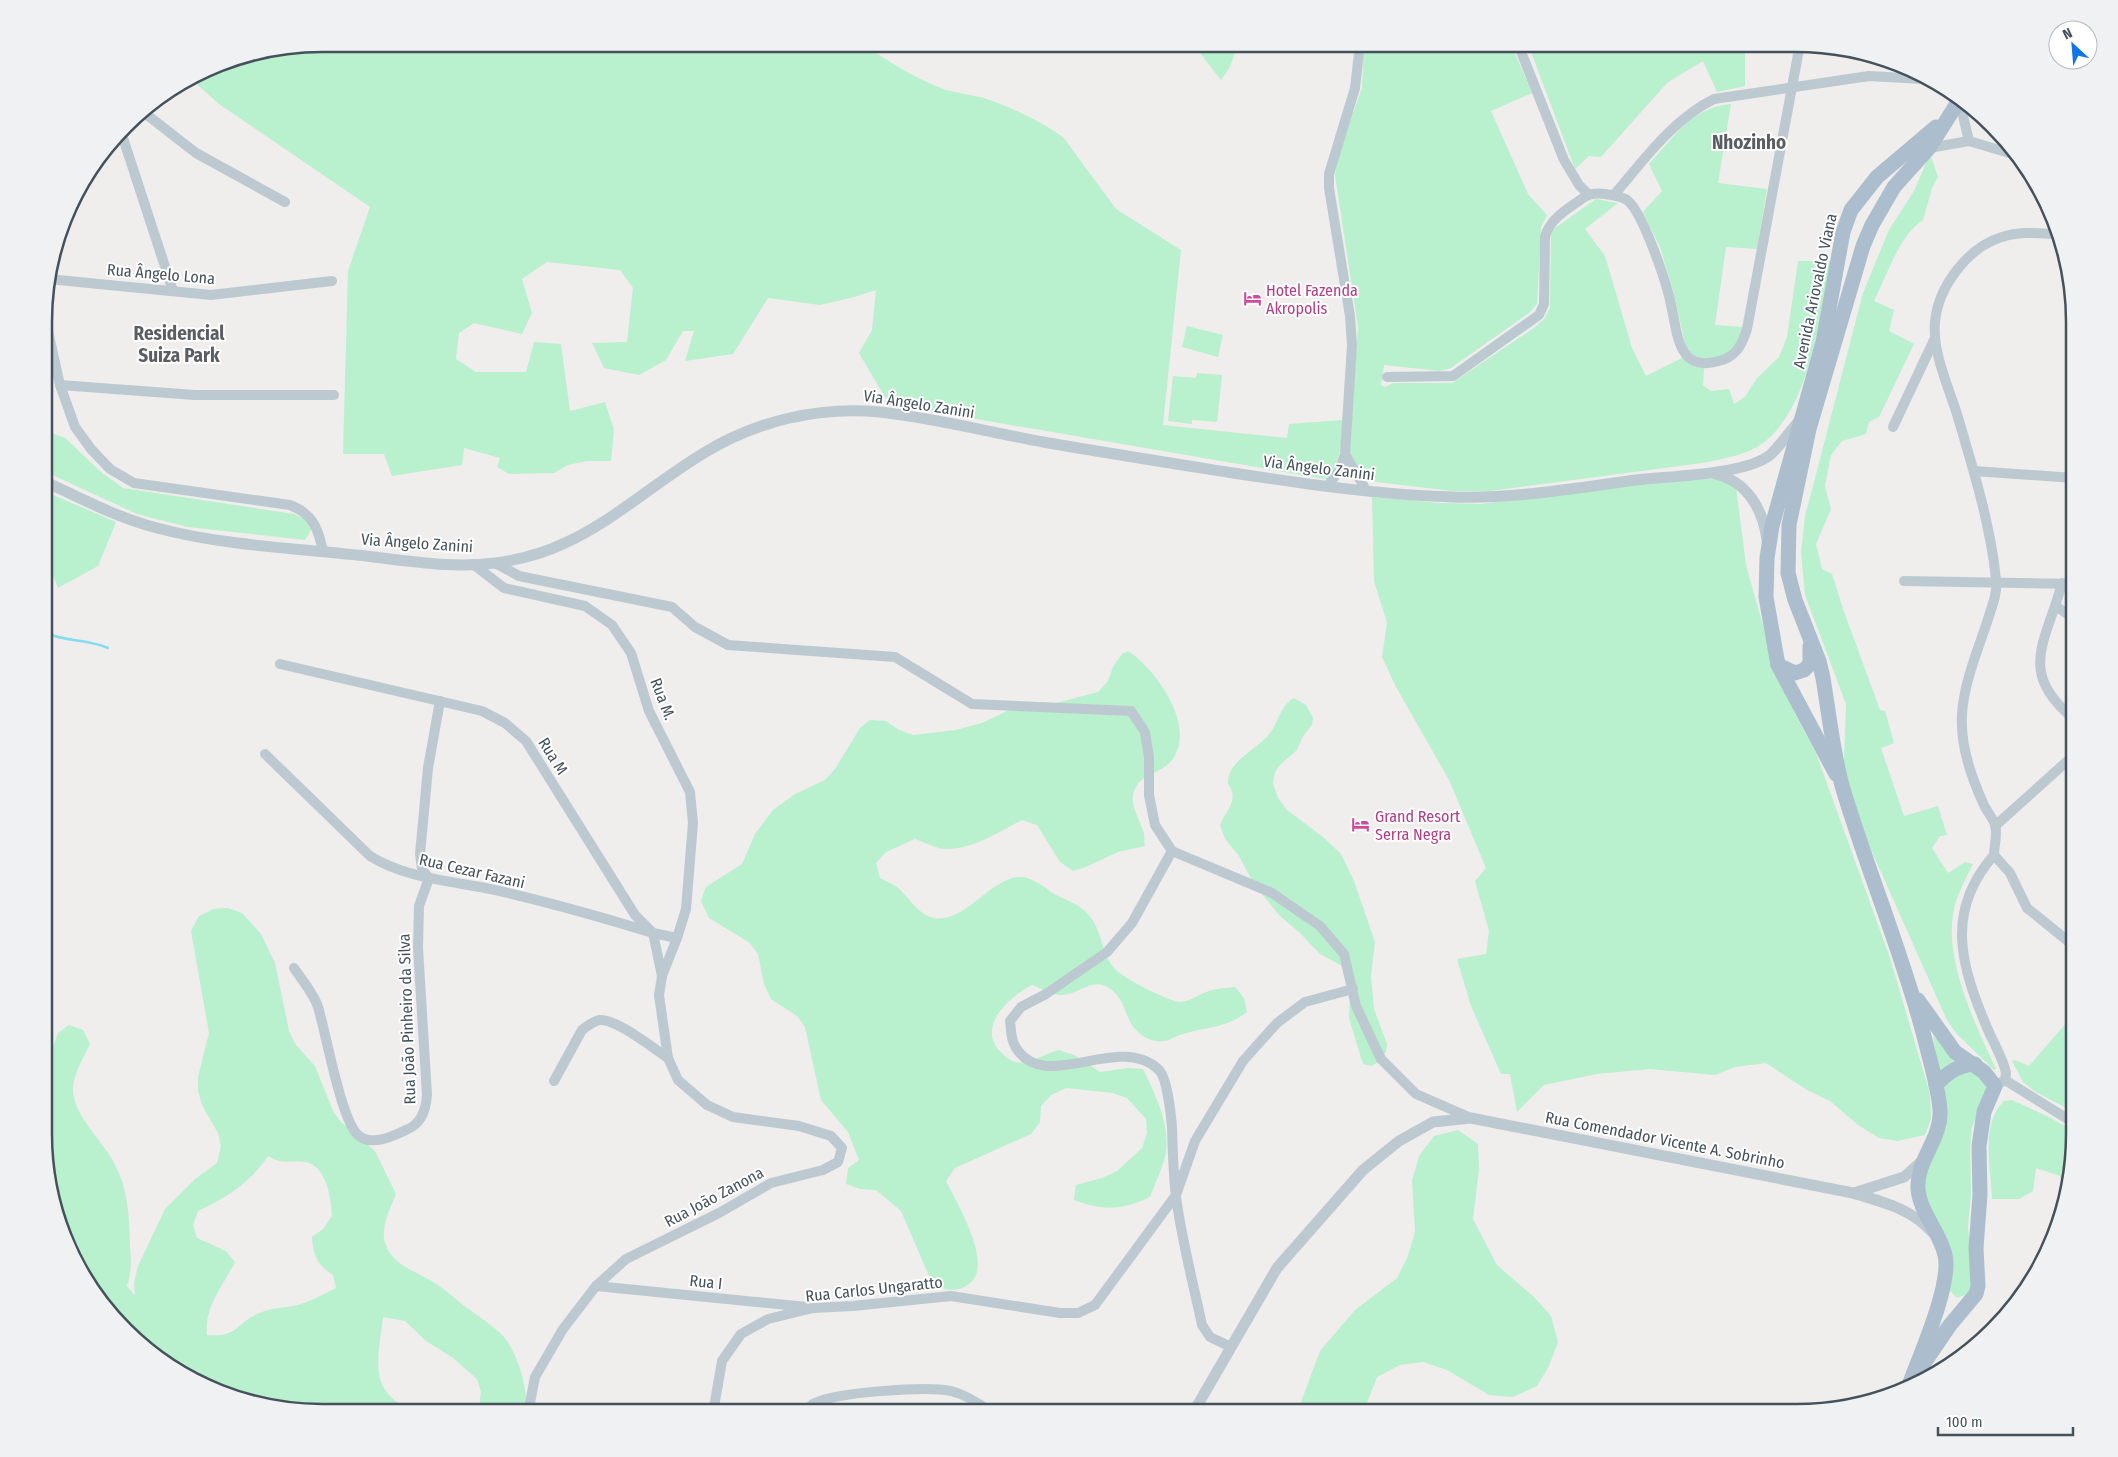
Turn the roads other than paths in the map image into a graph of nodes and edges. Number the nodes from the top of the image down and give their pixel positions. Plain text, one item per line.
1 (1359, 52) edge
2 (1521, 52) edge
3 (1798, 52) edge
4 (1911, 78) edge
5 (1792, 86) junction
6 (1956, 105) edge
7 (1962, 110) edge
8 (149, 116) edge
9 (1948, 116) junction
10 (124, 141) edge
11 (1969, 141) junction
12 (1929, 148) junction
13 (2004, 151) edge
14 (1588, 194) junction
15 (1614, 195) junction
16 (285, 202) dead end
17 (1854, 205) junction
18 (1872, 225) junction
19 (2050, 234) edge
20 (56, 280) edge
21 (332, 281) dead end
22 (174, 291) junction
23 (1935, 338) junction
24 (52, 349) edge
25 (1387, 377) dead end
26 (60, 385) junction
27 (334, 395) dead end
28 (1802, 417) junction
29 (1893, 427) dead end
30 (1345, 454) junction
31 (1974, 471) junction
32 (1710, 473) junction
33 (2066, 477) edge
34 (52, 485) edge
35 (1327, 487) junction
36 (1366, 490) junction
37 (323, 552) junction
38 (1767, 558) junction
39 (495, 563) junction
40 (473, 564) junction
41 (1904, 581) dead end
42 (1997, 583) junction
43 (2062, 583) junction
44 (2066, 583) edge
45 (2056, 606) junction
46 (2066, 613) edge
47 (1809, 638) junction
48 (280, 664) dead end
49 (1778, 665) junction
50 (440, 701) junction
51 (2066, 712) edge
52 (265, 754) dead end
53 (2066, 762) edge
54 (1843, 787) junction
55 (1996, 826) junction
56 (1172, 851) junction
57 (1994, 855) junction
58 (429, 878) junction
59 (653, 933) junction
60 (677, 938) junction
61 (2066, 939) edge
62 (294, 968) dead end
63 (662, 976) junction
64 (1353, 989) junction
65 (1913, 993) junction
66 (668, 1058) junction
67 (1975, 1064) junction
68 (554, 1081) dead end
69 (2000, 1083) junction
70 (1936, 1086) junction
71 (1470, 1118) junction
72 (2066, 1119) edge
73 (1928, 1154) junction
74 (1853, 1193) junction
75 (1176, 1195) junction
76 (1940, 1241) junction
77 (596, 1286) junction
78 (1943, 1289) junction
79 (1976, 1294) junction
80 (813, 1308) junction
81 (1232, 1347) junction
82 (1916, 1377) edge
83 (1911, 1379) edge
84 (530, 1404) edge
85 (715, 1404) edge
86 (815, 1404) edge
87 (980, 1404) edge
88 (1197, 1404) edge

1 - 30 street
2 - 14 street
3 - 5 street
4 - 5 street
5 - 15 street
5 - 15 street
6 - 9 main road
7 - 11 street
8 - 16 street
9 - 12 main road, Avenida Ariovaldo Viana
9 - 17 main road, Avenida Ariovaldo Viana
10 - 22 street
11 - 12 street
11 - 13 street
12 - 18 main road, Avenida Ariovaldo Viana
14 - 15 street
14 - 25 street
17 - 18 main road
17 - 28 main road, Avenida Ariovaldo Viana
18 - 47 main road, Avenida Ariovaldo Viana
19 - 23 street
20 - 22 street, Rua Ângelo Lona
21 - 22 street, Rua Ângelo Lona
23 - 29 street
23 - 31 street
24 - 26 street
26 - 27 street
26 - 37 street
28 - 32 street, Via Ângelo Zanini
28 - 38 main road, Avenida Ariovaldo Viana
30 - 35 street
30 - 36 street
31 - 33 street
31 - 42 street
32 - 36 street, Via Ângelo Zanini
32 - 38 street, Via Ângelo Zanini
34 - 37 street, Via Ângelo Zanini
35 - 36 street, Via Ângelo Zanini
35 - 39 street, Via Ângelo Zanini
37 - 40 street, Via Ângelo Zanini
38 - 49 main road, Avenida Ariovaldo Viana
39 - 40 street, Via Ângelo Zanini
39 - 56 street
40 - 60 street, Rua M.
41 - 42 street
42 - 43 street
42 - 55 street
43 - 44 street
43 - 45 street
45 - 46 street
45 - 51 street
47 - 49 main road
47 - 54 main road, Avenida Ariovaldo Viana
48 - 50 street, Rua M
49 - 54 main road, Avenida Ariovaldo Viana
50 - 58 street
50 - 59 street, Rua M
52 - 58 street, Rua Cezar Fazani
53 - 55 street
54 - 65 main road
55 - 57 street
56 - 64 street
56 - 75 street
57 - 61 street
57 - 69 street
58 - 59 street, Rua Cezar Fazani
58 - 62 street, Rua João Pinheiro da Silva
59 - 60 street
59 - 63 street
60 - 63 street, Rua João Zanona
63 - 66 street, Rua João Zanona
64 - 71 street
64 - 75 street, Rua Carlos Ungaratto
65 - 67 main road
65 - 70 main road
66 - 68 street
66 - 77 street, Rua João Zanona
67 - 69 main road
67 - 70 main road
69 - 72 street
69 - 79 main road
70 - 73 main road
71 - 74 street, Rua Comendador Vicente A. Sobrinho
71 - 81 street, Rua Comendador Vicente A. Sobrinho
73 - 74 street
73 - 76 main road
74 - 76 street, Rua Comendador Vicente A. Sobrinho
75 - 80 street, Rua Carlos Ungaratto
75 - 81 street
76 - 78 main road
77 - 80 street, Rua I
77 - 84 street, Rua João Zanona
78 - 79 main road
78 - 83 main road
79 - 82 main road
80 - 85 street, Rua Carlos Ungaratto
81 - 88 street, Rua Comendador Vicente A. Sobrinho
86 - 87 street

